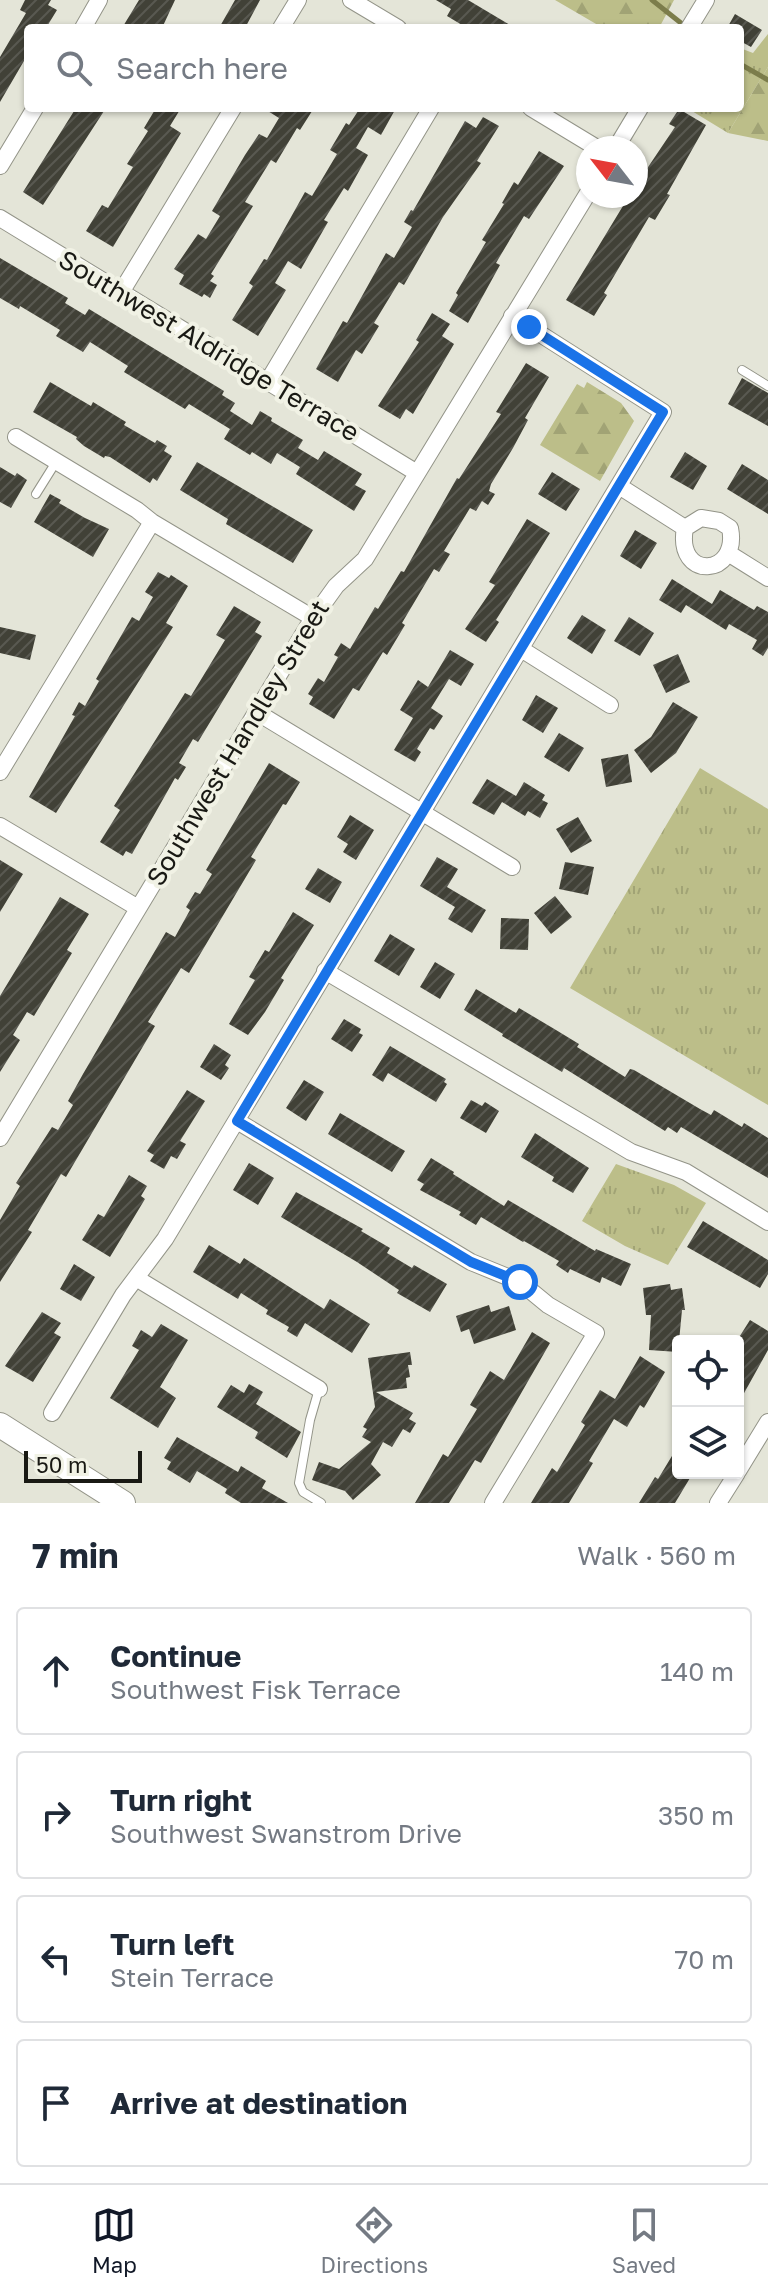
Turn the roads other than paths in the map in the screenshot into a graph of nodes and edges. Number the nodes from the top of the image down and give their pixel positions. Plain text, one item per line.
1 (99, 0) edge
2 (298, 0) edge
3 (351, 0) edge
4 (706, 0) edge
5 (85, 24) edge
6 (283, 24) edge
7 (391, 24) edge
8 (691, 24) edge
9 (33, 112) edge
10 (231, 112) edge
11 (429, 112) edge
12 (538, 112) edge
13 (638, 112) edge
14 (577, 136) edge
15 (623, 136) edge
16 (0, 166) edge
17 (579, 208) edge
18 (0, 218) edge
19 (120, 294) junction
20 (512, 316) junction
21 (742, 370) dead end
22 (268, 381) junction
23 (768, 386) edge
24 (16, 437) dead end
25 (56, 462) junction
26 (417, 473) junction
27 (619, 486) junction
28 (36, 494) dead end
29 (152, 522) junction
30 (685, 528) junction
31 (728, 553) junction
32 (768, 578) edge
33 (313, 618) junction
34 (521, 649) junction
35 (610, 705) dead end
36 (258, 713) junction
37 (0, 772) edge
38 (421, 812) junction
39 (0, 826) edge
40 (512, 867) dead end
41 (138, 908) junction
42 (325, 971) junction
43 (237, 1121) junction
44 (0, 1138) edge
45 (768, 1222) edge
46 (136, 1278) junction
47 (319, 1389) joint
48 (52, 1413) dead end
49 (768, 1422) edge
50 (0, 1425) edge
51 (744, 1462) edge
52 (733, 1479) edge
53 (123, 1503) edge
54 (321, 1503) edge
55 (493, 1503) edge
56 (718, 1503) edge

1 - 5 street
2 - 6 street
3 - 7 street
4 - 8 street
9 - 16 street
10 - 19 street
11 - 22 street
12 - 14 street
13 - 15 street
17 - 20 street, Southwest Handley Street
18 - 19 street, Southwest Aldridge Terrace
19 - 22 street, Southwest Aldridge Terrace
20 - 26 street, Southwest Handley Street
20 - 27 street
21 - 23 lane
22 - 26 street, Southwest Aldridge Terrace
24 - 25 street
25 - 28 lane
25 - 29 street
26 - 33 street, Southwest Handley Street
27 - 30 street
27 - 34 street
29 - 33 street
29 - 37 street
30 - 31 street
30 - 31 street
31 - 32 street
33 - 36 street, Southwest Handley Street
34 - 35 street
34 - 38 street
36 - 38 street
36 - 41 street, Southwest Handley Street
38 - 40 street
38 - 42 street
39 - 41 street
41 - 44 street, Southwest Handley Street
42 - 43 street
42 - 45 street
43 - 46 street
43 - 55 street
46 - 47 street
46 - 48 street
47 - 54 lane
49 - 51 street
50 - 53 main road
52 - 56 street

